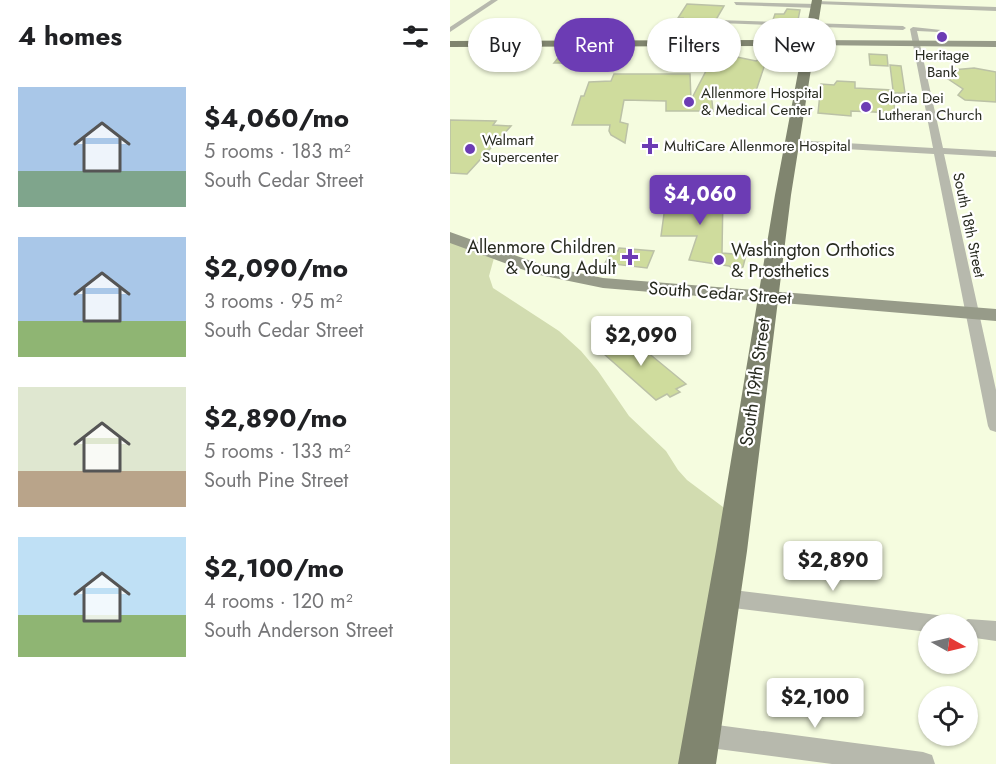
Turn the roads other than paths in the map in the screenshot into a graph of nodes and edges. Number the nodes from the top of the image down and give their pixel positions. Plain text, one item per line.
1 (495, 0) edge
2 (736, 3) dead end
3 (817, 3) edge
4 (926, 3) edge
5 (996, 9) edge
6 (930, 17) dead end
7 (813, 18) edge
8 (836, 25) edge
9 (908, 29) junction
10 (450, 30) edge
11 (938, 30) dead end
12 (753, 43) edge
13 (836, 43) edge
14 (916, 43) junction
15 (450, 44) edge
16 (996, 44) edge
17 (803, 72) edge
18 (792, 143) junction
19 (938, 151) junction
20 (996, 154) edge
21 (450, 237) edge
22 (767, 296) junction
23 (972, 313) junction
24 (996, 315) edge
25 (996, 426) edge
26 (724, 598) junction
27 (918, 622) edge
28 (978, 629) edge
29 (996, 631) edge
30 (702, 735) junction
31 (697, 764) edge
32 (923, 764) edge

1 - 10 street
2 - 3 street
3 - 4 street
3 - 7 main road, South 19th Street
4 - 5 street
4 - 6 street
8 - 9 street
9 - 11 street
9 - 14 street, South 18th Street
12 - 15 main road
13 - 14 main road
14 - 16 main road
14 - 19 street, South 18th Street
17 - 18 main road, South 19th Street
18 - 19 street
18 - 22 main road, South 19th Street
19 - 20 street
19 - 23 street, South 18th Street
21 - 22 main road, South Cedar Street
22 - 23 main road, South Cedar Street
22 - 26 main road, South 19th Street
23 - 24 main road, South Cedar Street
23 - 25 street, South 18th Street
26 - 27 street
26 - 30 main road, South 19th Street
28 - 29 street
30 - 31 main road, South 19th Street
30 - 32 street

